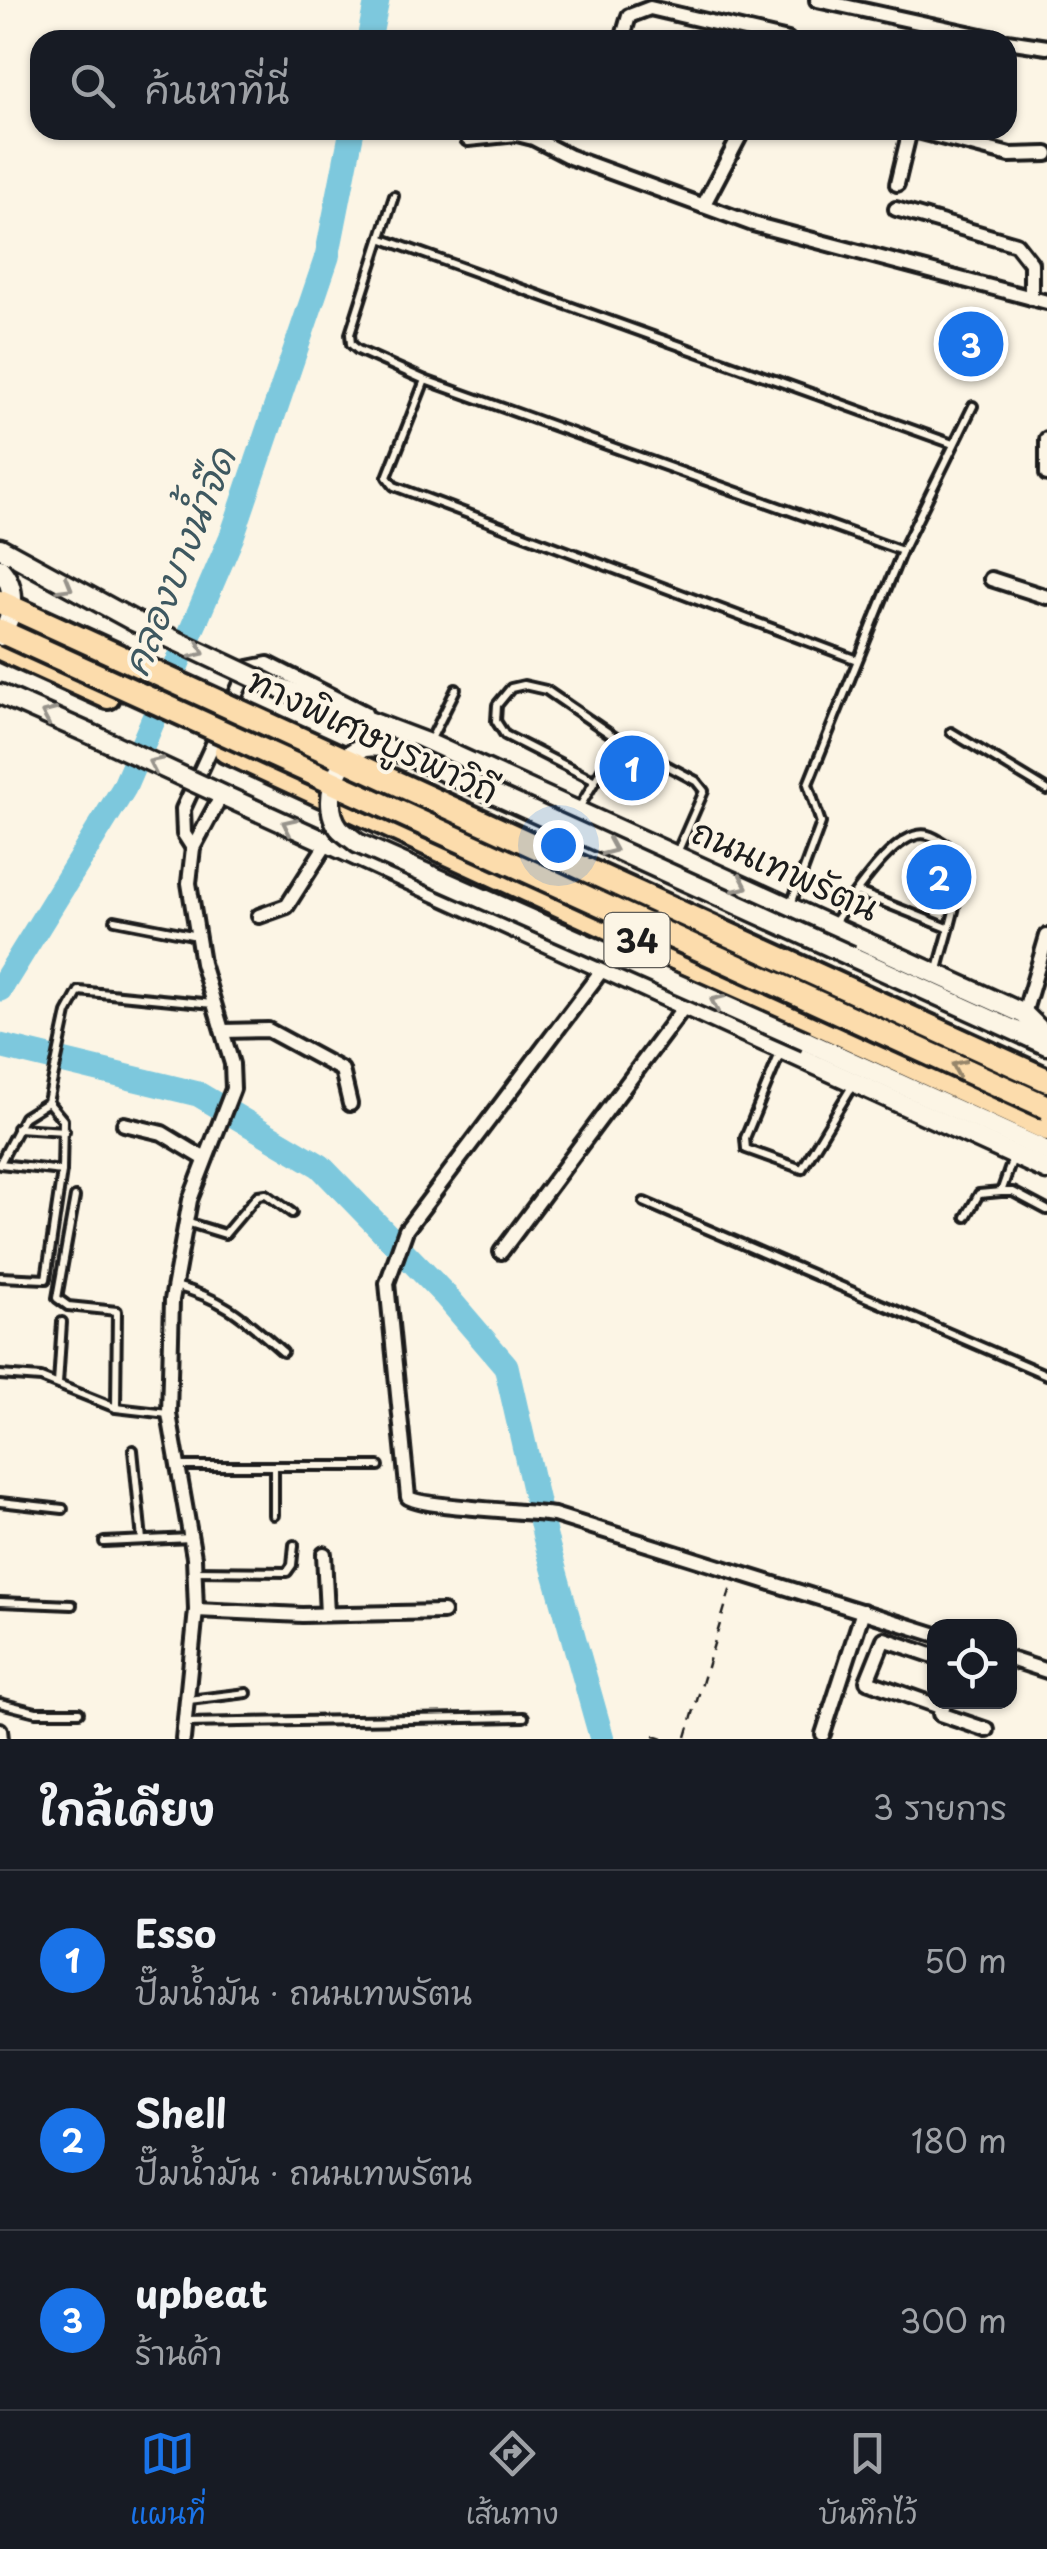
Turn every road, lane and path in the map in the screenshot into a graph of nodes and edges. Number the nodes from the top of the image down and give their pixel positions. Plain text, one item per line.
1 (817, 0) edge
2 (625, 30) edge
3 (745, 30) edge
4 (957, 30) edge
5 (1017, 42) edge
6 (1047, 47) edge
7 (537, 140) edge
8 (738, 140) edge
9 (909, 140) edge
10 (971, 140) edge
11 (1047, 154) edge
12 (897, 184) dead end
13 (394, 196) dead end
14 (703, 206) junction
15 (896, 209) dead end
16 (383, 239) junction
17 (1031, 298) junction
18 (1047, 302) edge
19 (425, 380) junction
20 (972, 406) dead end
21 (1047, 439) edge
22 (953, 444) junction
23 (1047, 474) edge
24 (0, 548) edge
25 (902, 551) junction
26 (0, 569) edge
27 (991, 580) dead end
28 (0, 594) edge
29 (1047, 596) edge
30 (0, 602) edge
31 (0, 633) edge
32 (0, 648) edge
33 (857, 660) junction
34 (456, 689) dead end
35 (0, 694) edge
36 (394, 730) junction
37 (951, 732) dead end
38 (619, 740) junction
39 (429, 744) junction
40 (595, 782) junction
41 (1047, 790) edge
42 (219, 793) junction
43 (577, 811) junction
44 (327, 843) junction
45 (193, 848) junction
46 (675, 856) junction
47 (858, 892) junction
48 (790, 908) junction
49 (259, 916) dead end
50 (115, 920) dead end
51 (831, 926) junction
52 (948, 928) junction
53 (197, 936) junction
54 (1046, 941) edge
55 (602, 970) junction
56 (937, 975) junction
57 (214, 1004) junction
58 (684, 1006) junction
59 (1024, 1014) junction
60 (224, 1030) junction
61 (1047, 1037) edge
62 (1047, 1045) edge
63 (782, 1050) junction
64 (1047, 1070) edge
65 (1047, 1080) edge
66 (854, 1083) junction
67 (48, 1102) junction
68 (350, 1104) dead end
69 (1047, 1107) edge
70 (124, 1124) dead end
71 (16, 1128) junction
72 (1047, 1129) edge
73 (64, 1130) junction
74 (1047, 1151) edge
75 (1014, 1155) junction
76 (205, 1159) junction
77 (0, 1164) edge
78 (1047, 1170) edge
79 (62, 1171) junction
80 (1001, 1192) junction
81 (75, 1197) dead end
82 (644, 1202) dead end
83 (1047, 1210) edge
84 (292, 1212) dead end
85 (966, 1217) dead end
86 (184, 1222) junction
87 (501, 1252) dead end
88 (0, 1276) edge
89 (173, 1286) junction
90 (62, 1322) dead end
91 (282, 1352) dead end
92 (1047, 1374) edge
93 (0, 1375) edge
94 (58, 1384) junction
95 (116, 1408) junction
96 (170, 1414) junction
97 (132, 1450) dead end
98 (178, 1466) junction
99 (274, 1466) junction
100 (379, 1466) dead end
101 (0, 1502) edge
102 (63, 1509) dead end
103 (274, 1515) dead end
104 (191, 1538) junction
105 (142, 1540) junction
106 (104, 1542) dead end
107 (294, 1545) dead end
108 (324, 1554) dead end
109 (194, 1571) junction
110 (736, 1571) junction
111 (0, 1602) edge
112 (72, 1605) dead end
113 (196, 1610) junction
114 (863, 1610) junction
115 (443, 1612) dead end
116 (327, 1614) junction
117 (927, 1632) edge
118 (927, 1654) edge
119 (1017, 1661) edge
120 (1047, 1671) edge
121 (246, 1693) dead end
122 (187, 1700) junction
123 (927, 1700) edge
124 (0, 1703) edge
125 (942, 1709) edge
126 (80, 1712) dead end
127 (524, 1717) dead end
128 (184, 1723) junction
129 (0, 1730) edge
130 (987, 1730) dead end
131 (822, 1734) dead end
132 (654, 1736) dead end
133 (686, 1737) edge
134 (1, 1739) edge
135 (183, 1739) edge
136 (662, 1739) edge

1 - 4 street
2 - 3 street
5 - 6 street
7 - 14 street
8 - 14 street
9 - 12 street
10 - 11 street
13 - 16 lane
14 - 17 street
15 - 17 street
16 - 19 lane
16 - 22 lane
17 - 18 street
19 - 25 lane
19 - 33 lane
20 - 22 lane
21 - 23 street
22 - 25 lane
24 -> 36 main road, ถนนเทพรัตน, bridge
25 - 33 lane
26 - 31 main road, bridge
27 - 29 street
28 - 64 highway, 34, bridge
30 - 65 highway, ทางพิเศษบูรพาวิถี, bridge
69 -> 31 highway, ทางพิเศษบูรพาวิถี, bridge
32 - 72 highway, 34
33 - 48 lane
34 - 39 lane
42 -> 35 main road, 34, bridge
36 - 39 main road, ถนนเทพรัตน
36 - 45 street
37 - 41 lane
38 - 40 lane
38 - 40 lane
38 - 46 lane
39 - 43 main road, ถนนเทพรัตน
40 - 43 lane
44 -> 42 main road, 34
42 - 45 street
43 - 46 main road, ถนนเทพรัตน
44 - 49 street
44 - 55 main road, 34
45 - 53 street
46 -> 48 main road, ถนนเทพรัตน
47 - 51 lane
47 - 52 lane
47 - 52 lane
48 - 51 main road, ถนนเทพรัตน
50 - 53 lane
51 - 56 main road, ถนนเทพรัตน
52 - 56 lane
53 - 57 street
54 - 59 street
55 - 58 main road, 34
55 - 110 street
56 - 59 main road, ถนนเทพรัตน
57 - 60 street
57 - 67 lane
58 - 63 main road, 34
58 - 87 street
59 - 61 main road, ถนนเทพรัตน
60 - 68 street
60 - 76 street
74 -> 62 main road, bridge
63 - 66 main road, 34
63 - 66 lane
66 - 75 main road, 34
67 - 71 lane
67 - 73 lane
70 - 76 street
71 - 73 lane
71 - 77 lane
73 - 79 lane
75 - 78 main road, 34
75 - 80 lane
76 - 86 street
77 - 79 lane
79 - 88 lane
80 - 83 lane
80 - 85 lane
81 - 95 lane
82 - 92 lane
84 - 86 lane
86 - 89 street
89 - 91 lane
89 - 96 street
90 - 94 lane
93 - 94 lane
94 - 95 lane
95 - 96 lane
96 - 98 street
97 - 105 lane
98 - 99 lane
98 - 104 street
99 - 100 lane
99 - 103 lane
101 - 102 lane
104 - 105 lane
104 - 109 street
105 - 106 lane
107 - 109 lane
108 - 116 street
109 - 113 street
110 - 114 street
110 - 133 path
111 - 112 lane
113 - 116 street
113 - 122 street
114 - 117 street
114 - 131 street
115 - 116 street
118 - 123 street
119 - 120 street
121 - 122 lane
122 - 128 street
124 - 126 lane
125 - 130 street
127 - 128 lane
128 - 135 street
129 - 134 street
132 - 136 path

